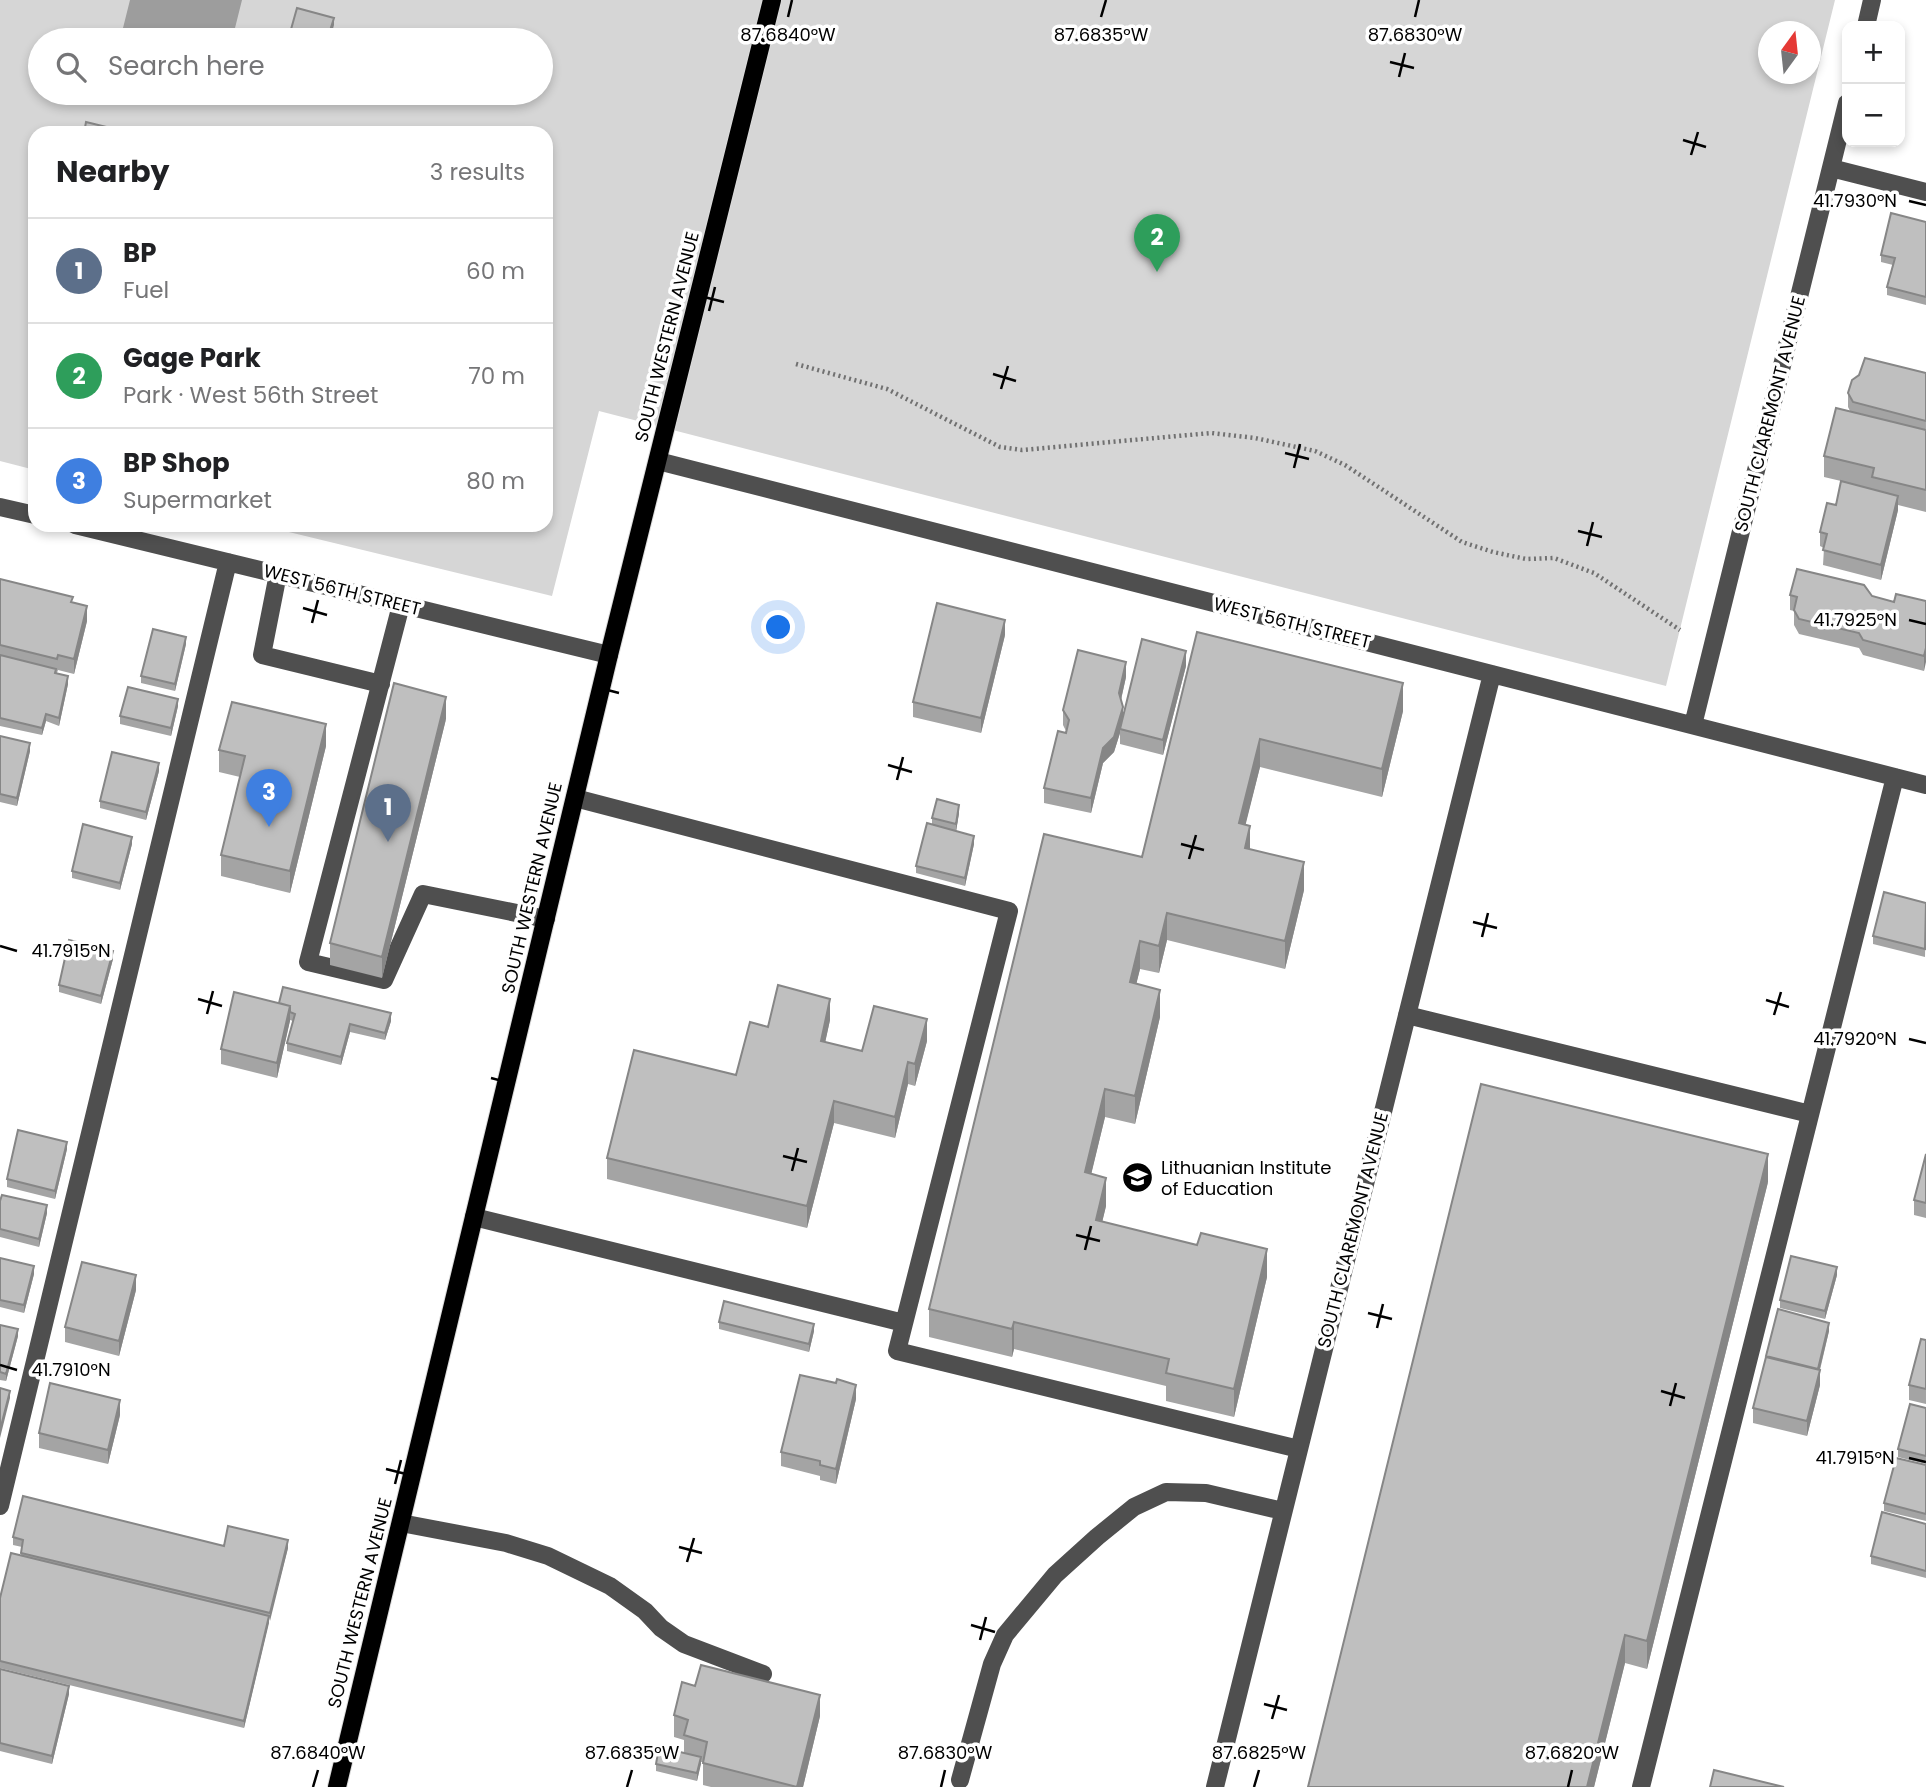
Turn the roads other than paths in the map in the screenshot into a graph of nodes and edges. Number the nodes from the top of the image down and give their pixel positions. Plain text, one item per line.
1 (772, 0) edge
2 (1872, 0) edge
3 (1867, 21) edge
4 (1842, 123) edge
5 (1831, 168) junction
6 (1926, 192) edge
7 (658, 461) junction
8 (0, 507) edge
9 (28, 513) edge
10 (104, 532) edge
11 (228, 562) junction
12 (278, 574) junction
13 (401, 605) junction
14 (609, 654) junction
15 (1492, 674) junction
16 (381, 684) junction
17 (1693, 726) junction
18 (1895, 777) junction
19 (1926, 785) edge
20 (575, 798) junction
21 (546, 919) junction
22 (1407, 1015) junction
23 (1810, 1114) junction
24 (474, 1217) junction
25 (904, 1324) junction
26 (1299, 1449) junction
27 (0, 1506) edge
28 (1283, 1511) junction
29 (401, 1523) junction
30 (763, 1674) dead end
31 (960, 1780) dead end
32 (337, 1787) edge
33 (1215, 1787) edge
34 (1641, 1787) edge

1 - 7 main road, SOUTH WESTERN AVENUE
2 - 3 street
4 - 5 street, SOUTH CLAREMONT AVENUE
5 - 6 street
5 - 17 street, SOUTH CLAREMONT AVENUE
7 - 14 main road, SOUTH WESTERN AVENUE
7 - 15 street, WEST 56TH STREET
8 - 9 street
10 - 11 street, WEST 56TH STREET
11 - 12 street, WEST 56TH STREET
11 - 27 street
12 - 13 street, WEST 56TH STREET
12 - 16 street
13 - 14 street, WEST 56TH STREET
13 - 16 street
14 - 20 main road, SOUTH WESTERN AVENUE
15 - 17 street, WEST 56TH STREET
15 - 22 street, SOUTH CLAREMONT AVENUE
16 - 21 street
17 - 18 street, WEST 56TH STREET
18 - 19 street, WEST 56TH STREET
18 - 23 street
20 - 21 main road, SOUTH WESTERN AVENUE
20 - 25 street
21 - 24 main road, SOUTH WESTERN AVENUE
22 - 23 street
22 - 26 street, SOUTH CLAREMONT AVENUE
23 - 34 street
24 - 25 street
24 - 29 main road, SOUTH WESTERN AVENUE
25 - 26 street
26 - 28 street, SOUTH CLAREMONT AVENUE
28 - 31 street
28 - 33 street, SOUTH CLAREMONT AVENUE
29 - 30 street
29 - 32 main road, SOUTH WESTERN AVENUE

